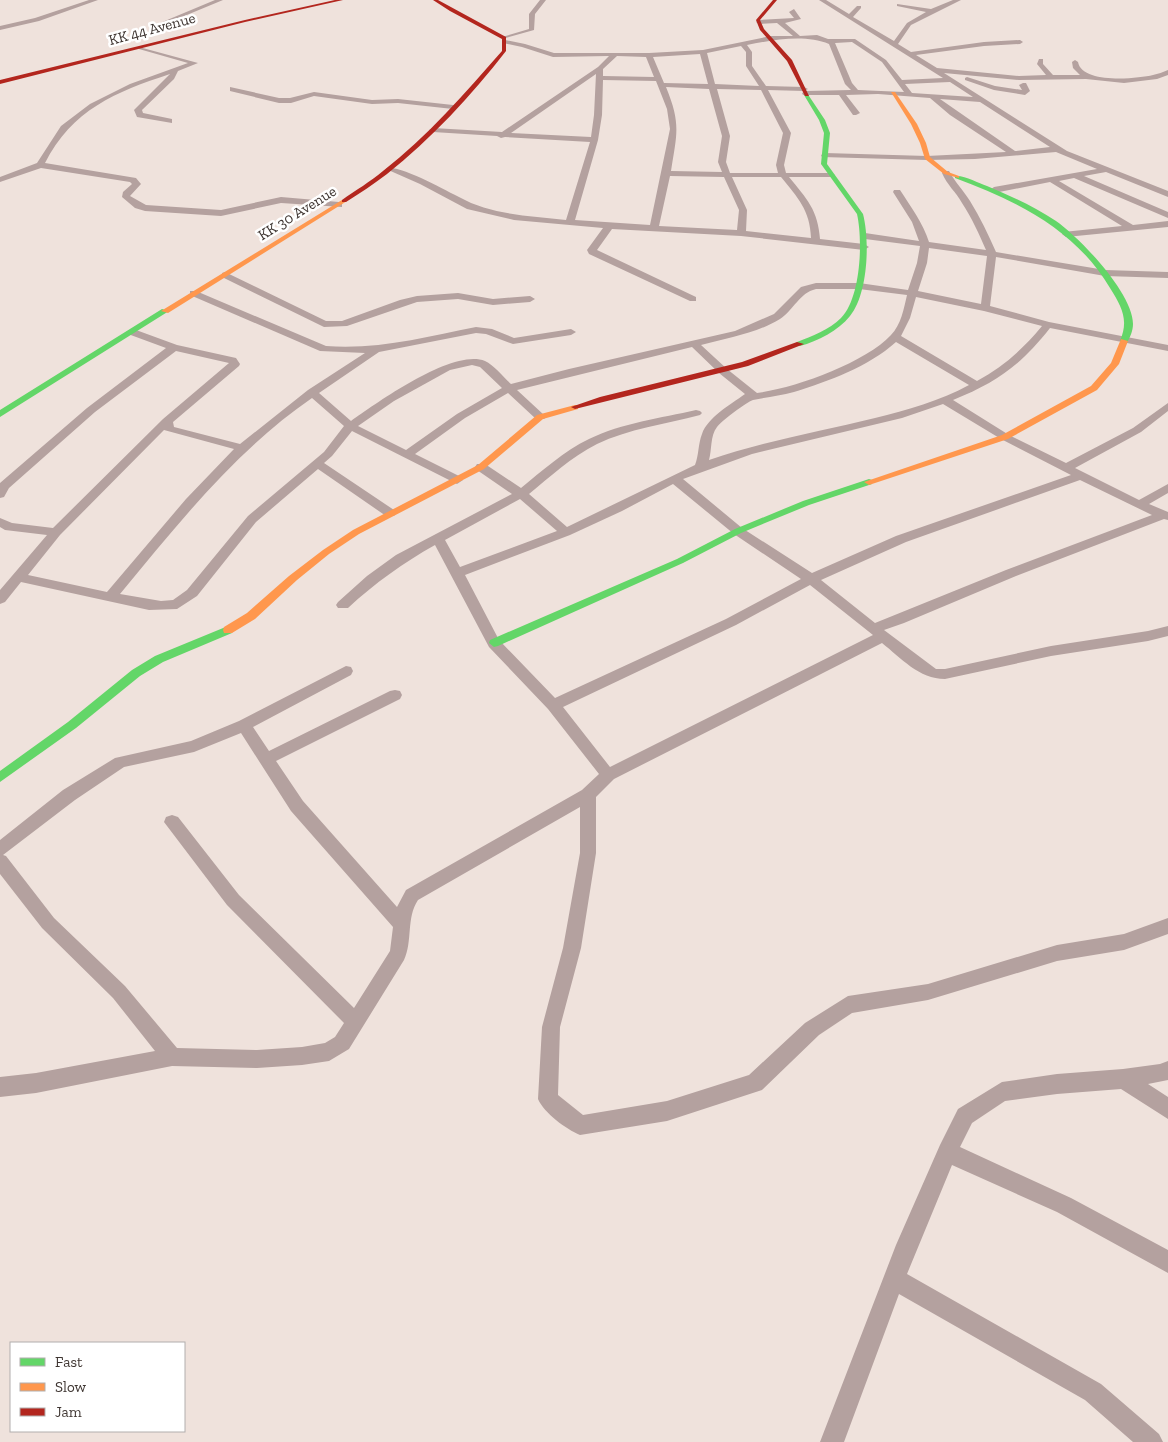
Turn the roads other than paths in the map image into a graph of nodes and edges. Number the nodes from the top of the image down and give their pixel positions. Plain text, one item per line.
1 (95, 0) edge
2 (220, 0) edge
3 (341, 0) edge
4 (435, 0) edge
5 (543, 0) edge
6 (775, 0) edge
7 (822, 0) edge
8 (958, 0) edge
9 (898, 5) dead end
10 (859, 7) dead end
11 (932, 10) junction
12 (792, 12) dead end
13 (847, 16) junction
14 (866, 19) dead end
15 (856, 21) junction
16 (759, 22) junction
17 (780, 22) junction
18 (164, 23) dead end
19 (0, 28) edge
20 (798, 37) junction
21 (772, 38) junction
22 (504, 40) junction
23 (883, 40) dead end
24 (829, 41) junction
25 (854, 41) junction
26 (1020, 42) dead end
27 (742, 44) junction
28 (894, 44) junction
29 (141, 48) junction
30 (703, 52) junction
31 (615, 54) junction
32 (910, 54) junction
33 (649, 55) junction
34 (1040, 60) dead end
35 (1076, 62) dead end
36 (995, 66) dead end
37 (600, 68) junction
38 (934, 69) junction
39 (175, 70) junction
40 (961, 72) junction
41 (1168, 72) edge
42 (1001, 77) junction
43 (1086, 77) junction
44 (599, 78) junction
45 (1052, 78) junction
46 (950, 80) junction
47 (0, 82) edge
48 (660, 82) junction
49 (901, 82) junction
50 (1023, 84) dead end
51 (712, 87) junction
52 (763, 88) junction
53 (233, 89) dead end
54 (805, 91) junction
55 (841, 92) junction
56 (856, 92) junction
57 (893, 93) junction
58 (910, 94) junction
59 (933, 97) junction
60 (982, 100) junction
61 (453, 107) junction
62 (856, 113) dead end
63 (169, 120) dead end
64 (433, 130) junction
65 (501, 136) junction
66 (594, 140) junction
67 (1058, 149) junction
68 (1015, 154) junction
69 (825, 155) junction
70 (927, 158) junction
71 (40, 165) junction
72 (390, 169) junction
73 (1105, 170) junction
74 (665, 172) junction
75 (946, 173) junction
76 (727, 175) junction
77 (783, 175) junction
78 (831, 175) junction
79 (1076, 176) junction
80 (0, 180) edge
81 (1052, 180) junction
82 (994, 190) junction
83 (897, 192) dead end
84 (1168, 194) edge
85 (339, 205) junction
86 (1168, 215) edge
87 (570, 222) junction
88 (1168, 224) edge
89 (609, 226) junction
90 (654, 228) junction
91 (1132, 228) junction
92 (741, 233) junction
93 (1066, 234) junction
94 (816, 242) junction
95 (864, 242) junction
96 (925, 244) junction
97 (992, 254) junction
98 (1105, 273) junction
99 (225, 275) junction
100 (1168, 276) edge
101 (859, 286) junction
102 (192, 293) junction
103 (912, 293) junction
104 (693, 298) dead end
105 (530, 299) dead end
106 (985, 308) junction
107 (1048, 325) junction
108 (132, 332) junction
109 (572, 332) dead end
110 (895, 337) junction
111 (1124, 340) junction
112 (694, 343) junction
113 (174, 347) junction
114 (1168, 348) edge
115 (378, 350) junction
116 (723, 371) junction
117 (976, 385) junction
118 (510, 388) junction
119 (312, 392) junction
120 (751, 395) junction
121 (944, 400) junction
122 (1168, 406) edge
123 (696, 413) dead end
124 (0, 414) edge
125 (540, 417) junction
126 (168, 421) junction
127 (350, 426) junction
128 (1004, 437) junction
129 (242, 448) junction
130 (406, 454) junction
131 (318, 464) junction
132 (481, 467) junction
133 (700, 467) junction
134 (1066, 467) junction
135 (1082, 475) junction
136 (675, 478) junction
137 (458, 480) junction
138 (1168, 488) edge
139 (0, 494) edge
140 (521, 494) junction
141 (1138, 504) junction
142 (390, 513) junction
143 (1166, 516) edge
144 (0, 522) edge
145 (738, 531) junction
146 (56, 532) junction
147 (566, 532) junction
148 (438, 538) junction
149 (458, 573) junction
150 (18, 577) junction
151 (811, 579) junction
152 (110, 597) junction
153 (0, 599) edge
154 (343, 605) dead end
155 (1168, 631) edge
156 (878, 632) junction
157 (494, 644) junction
158 (346, 671) dead end
159 (395, 695) dead end
160 (553, 705) junction
161 (244, 725) junction
162 (266, 759) junction
163 (608, 776) junction
164 (0, 777) edge
165 (588, 795) junction
166 (172, 822) dead end
167 (0, 849) edge
168 (0, 861) edge
169 (401, 924) junction
170 (1168, 926) edge
171 (356, 1023) junction
172 (172, 1057) junction
173 (1168, 1070) edge
174 (1123, 1079) junction
175 (0, 1087) edge
176 (1168, 1109) edge
177 (947, 1152) junction
178 (1168, 1262) edge
179 (894, 1279) junction
180 (838, 1439) edge
181 (1151, 1442) edge

1 - 19 street
2 - 18 street
3 - 29 street, KK 44 Avenue
4 - 22 street
5 - 22 street
6 - 16 street
7 - 13 street
8 - 11 street
9 - 11 street
10 - 13 street
11 - 28 street
12 - 17 street
13 - 15 street
14 - 15 street
15 - 28 street
16 - 17 street
16 - 21 street
17 - 20 street
20 - 21 street
20 - 24 street
21 - 27 street
21 - 54 street
22 - 31 street
22 - 61 street, KK 30 Avenue
23 - 25 street
24 - 25 street
24 - 56 street
25 - 49 street
26 - 32 street
27 - 30 street
27 - 52 street
28 - 32 street
29 - 39 street
29 - 47 street, KK 44 Avenue
30 - 33 street
30 - 51 street
31 - 33 street
31 - 37 street
32 - 38 street
33 - 48 street
34 - 45 street
35 - 43 street
36 - 42 street
37 - 44 street
37 - 65 street
38 - 40 street
38 - 46 street
39 - 63 street
39 - 71 street
40 - 42 street
40 - 50 street
41 - 43 street
42 - 45 street
43 - 45 street
44 - 48 street
44 - 66 street
46 - 49 street
46 - 60 street
48 - 51 street
48 - 74 street
49 - 58 street
51 - 52 street
51 - 76 street
52 - 54 street
52 - 77 street
53 - 61 street
54 - 55 street
54 - 69 street
55 - 56 street
55 - 62 street
56 - 57 street
57 - 58 street
57 - 70 street
58 - 59 street
59 - 60 street
59 - 68 street
60 - 67 street
61 - 64 street, KK 30 Avenue
64 - 65 street
64 - 72 street, KK 30 Avenue
65 - 66 street
66 - 87 street
67 - 68 street
67 - 73 street
68 - 70 street
69 - 70 street
69 - 78 street
70 - 75 street
71 - 80 street
71 - 85 street
72 - 85 street, KK 30 Avenue
72 - 87 street
73 - 79 street
73 - 84 street
74 - 76 street
74 - 90 street
75 - 82 street
75 - 97 street
76 - 77 street
76 - 92 street
77 - 78 street
77 - 94 street
78 - 95 street
79 - 81 street
79 - 86 street
81 - 82 street
81 - 91 street
82 - 93 street
83 - 96 street
85 - 99 street, KK 30 Avenue
87 - 89 street
88 - 91 street
89 - 90 street
89 - 104 street
90 - 92 street
91 - 93 street
92 - 94 street
93 - 98 street
94 - 95 street
95 - 96 street
95 - 101 street
96 - 97 street
96 - 103 street
97 - 98 street
97 - 106 street
98 - 100 street
98 - 111 street
99 - 102 street, KK 30 Avenue
99 - 105 street
101 - 103 street
101 - 112 street
101 - 116 street
102 - 108 street, KK 30 Avenue
102 - 115 street
103 - 106 street
103 - 110 street
106 - 107 street
107 - 111 street
107 - 117 street
108 - 113 street
108 - 124 street, KK 30 Avenue
109 - 115 street
110 - 117 street
110 - 120 street
111 - 114 street
111 - 128 street
112 - 116 street
112 - 118 street
113 - 126 street
113 - 139 street
115 - 119 street
116 - 120 street
116 - 125 street
117 - 121 street
118 - 125 street
118 - 127 street
118 - 130 street
119 - 127 street
119 - 129 street
120 - 133 street
121 - 128 street
121 - 133 street
122 - 134 street
123 - 140 street
125 - 132 street
126 - 129 street
126 - 146 street
127 - 130 street
127 - 131 street
128 - 134 street
128 - 145 street
129 - 152 street
130 - 137 street
131 - 142 street
131 - 152 street
132 - 137 street
132 - 140 street
133 - 136 street
134 - 135 street
135 - 141 street
135 - 151 street
136 - 145 street
136 - 147 street
137 - 142 street
138 - 141 street
140 - 147 street
140 - 148 street
141 - 143 street
142 - 164 street
143 - 156 street
144 - 146 street
145 - 151 street
145 - 157 street
146 - 150 street
147 - 149 street
148 - 149 street
148 - 154 street
149 - 157 street
150 - 152 street
150 - 153 street
151 - 156 street
151 - 160 street
155 - 156 street
156 - 163 street
157 - 160 street
158 - 161 street
159 - 162 street
160 - 163 street
161 - 162 street
161 - 167 street
162 - 169 street
163 - 165 street
165 - 169 street
165 - 170 street
166 - 171 street
168 - 172 street
169 - 171 street
171 - 172 street
172 - 175 street
173 - 174 street
174 - 176 street
174 - 177 street
177 - 178 street
177 - 179 street
179 - 180 street
179 - 181 street

